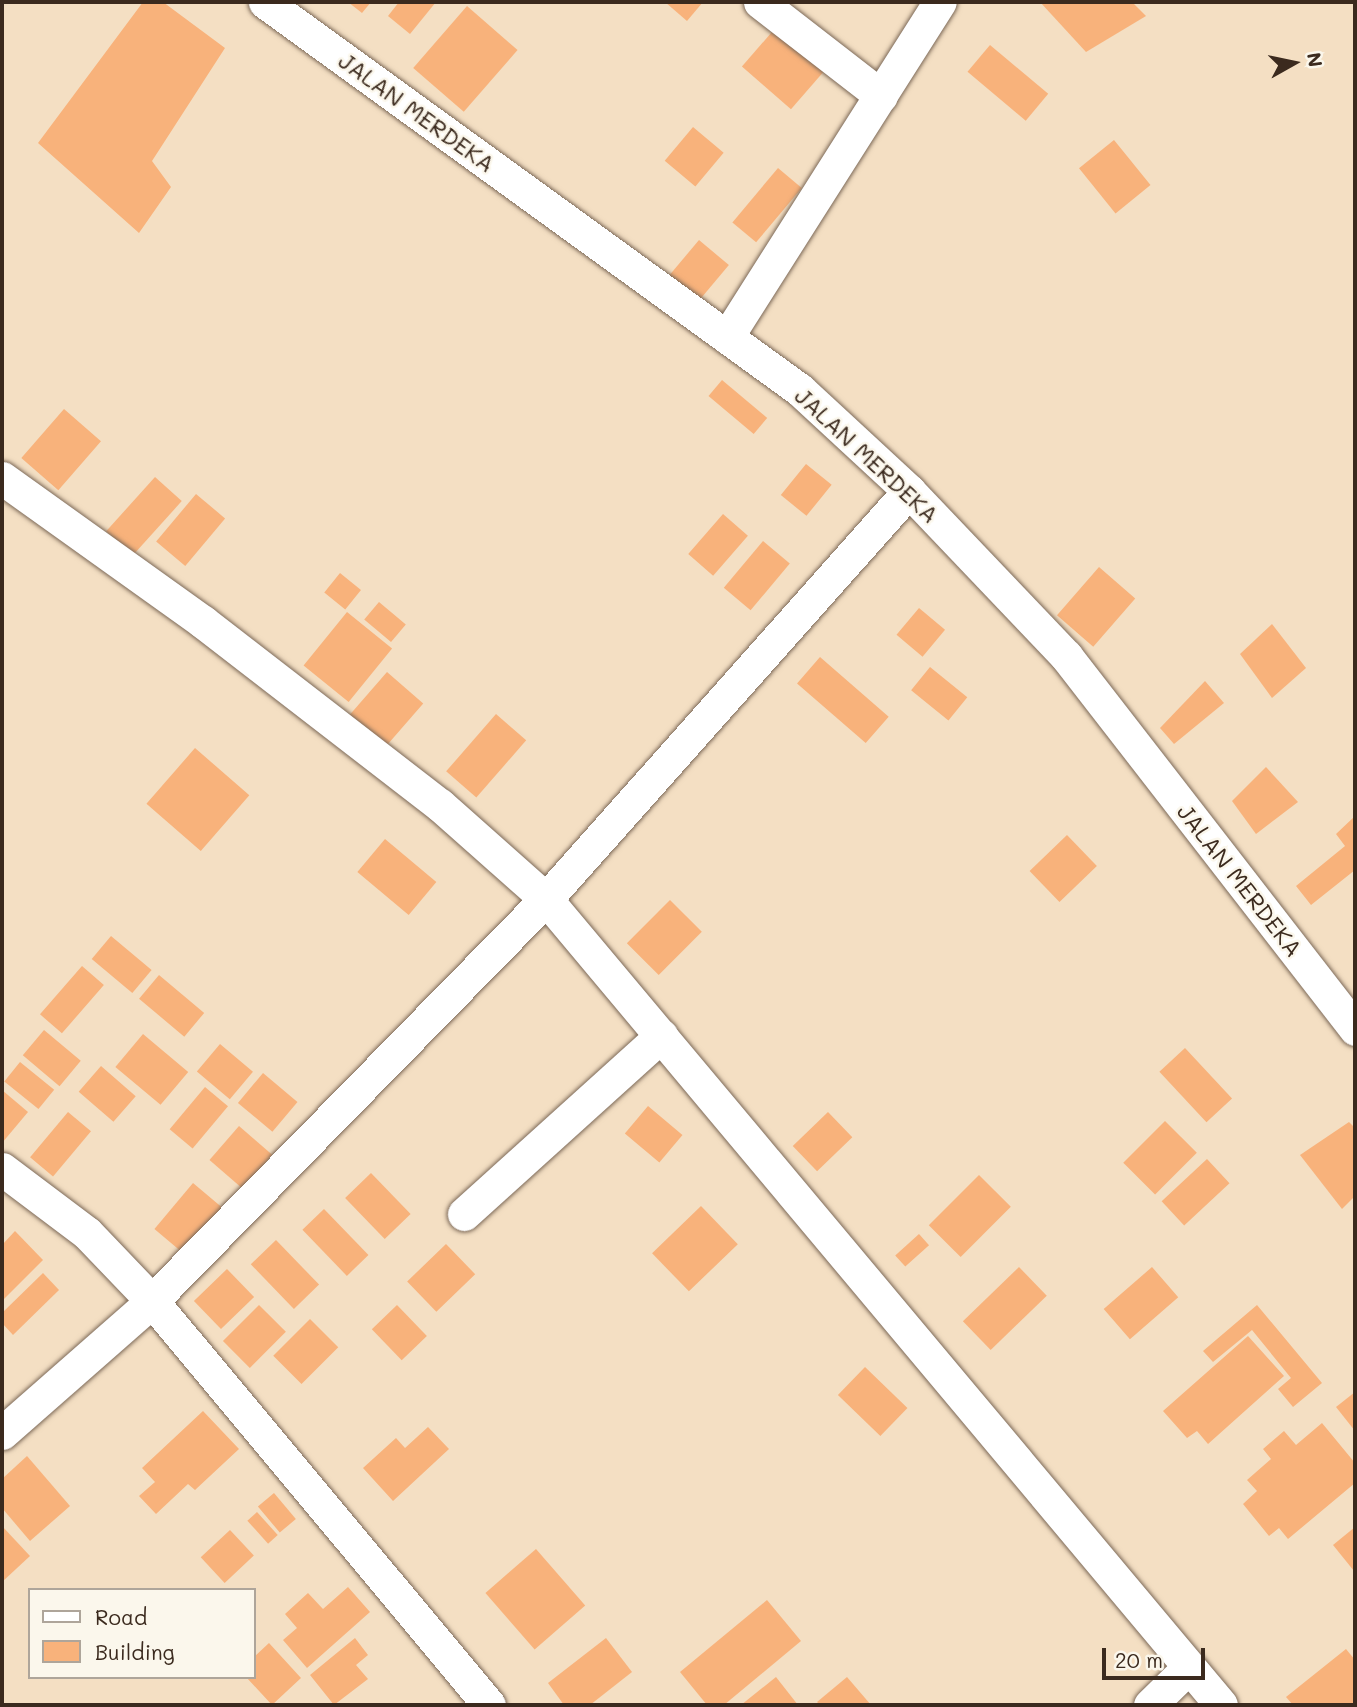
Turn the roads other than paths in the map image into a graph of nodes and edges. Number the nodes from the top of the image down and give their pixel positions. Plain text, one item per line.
1 (265, 2) edge
2 (760, 2) edge
3 (940, 2) edge
4 (881, 96) junction
5 (727, 337) junction
6 (2, 478) edge
7 (909, 491) junction
8 (546, 899) junction
9 (1355, 1029) edge
10 (662, 1036) junction
11 (2, 1169) edge
12 (464, 1214) dead end
13 (152, 1301) junction
14 (2, 1433) edge
15 (1189, 1667) junction
16 (488, 1705) edge
17 (1150, 1705) edge
18 (1221, 1705) edge

1 - 5 street, JALAN MERDEKA
2 - 4 street
3 - 4 street
4 - 5 street
5 - 7 street, JALAN MERDEKA
6 - 8 street
7 - 8 street
7 - 9 street, JALAN MERDEKA
8 - 10 street
8 - 13 street
10 - 12 street
10 - 15 street
11 - 13 street
13 - 14 street
13 - 16 street
15 - 17 street
15 - 18 street

